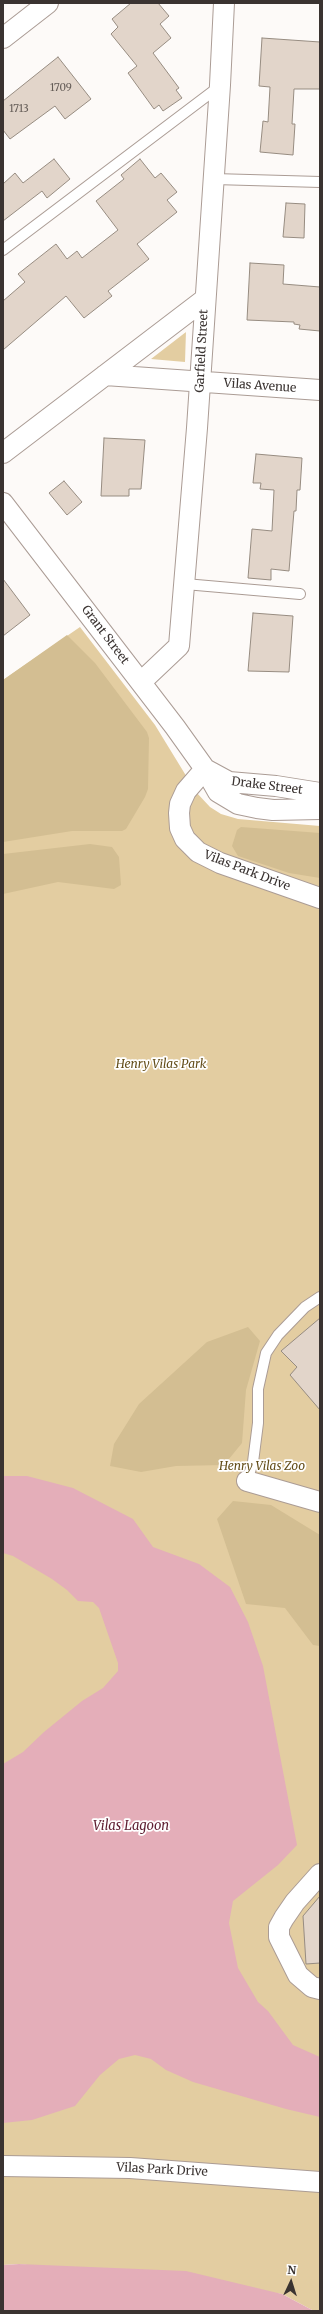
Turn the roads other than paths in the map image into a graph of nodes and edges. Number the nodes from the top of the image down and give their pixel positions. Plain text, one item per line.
1 (48, 3) edge
2 (224, 3) edge
3 (3, 38) edge
4 (220, 85) junction
5 (214, 179) junction
6 (320, 182) edge
7 (3, 250) edge
8 (205, 299) junction
9 (105, 375) junction
10 (200, 381) junction
11 (320, 390) edge
12 (3, 453) edge
13 (3, 503) edge
14 (185, 584) junction
15 (300, 594) dead end
16 (141, 682) junction
17 (205, 769) junction
18 (320, 793) edge
19 (320, 809) edge
20 (320, 898) edge
21 (320, 1297) edge
22 (246, 1481) joint
23 (320, 1502) edge
24 (320, 1874) edge
25 (320, 1989) edge
26 (3, 2166) edge
27 (320, 2182) edge

1 - 3 street
2 - 4 street, Garfield Street
4 - 5 street, Garfield Street
4 - 7 lane
5 - 6 lane
5 - 8 street, Garfield Street
8 - 9 street
8 - 10 street, Garfield Street
9 - 10 street, Vilas Avenue
9 - 12 street
10 - 11 street, Vilas Avenue
10 - 14 street, Garfield Street
13 - 16 street, Grant Street
14 - 15 lane
14 - 16 street, Garfield Street
16 - 17 street, Grant Street
17 - 18 street, Drake Street
17 - 19 street, Drake Street
17 - 20 street, Vilas Park Drive
21 - 22 lane
22 - 23 street
24 - 25 street
26 - 27 street, Vilas Park Drive

